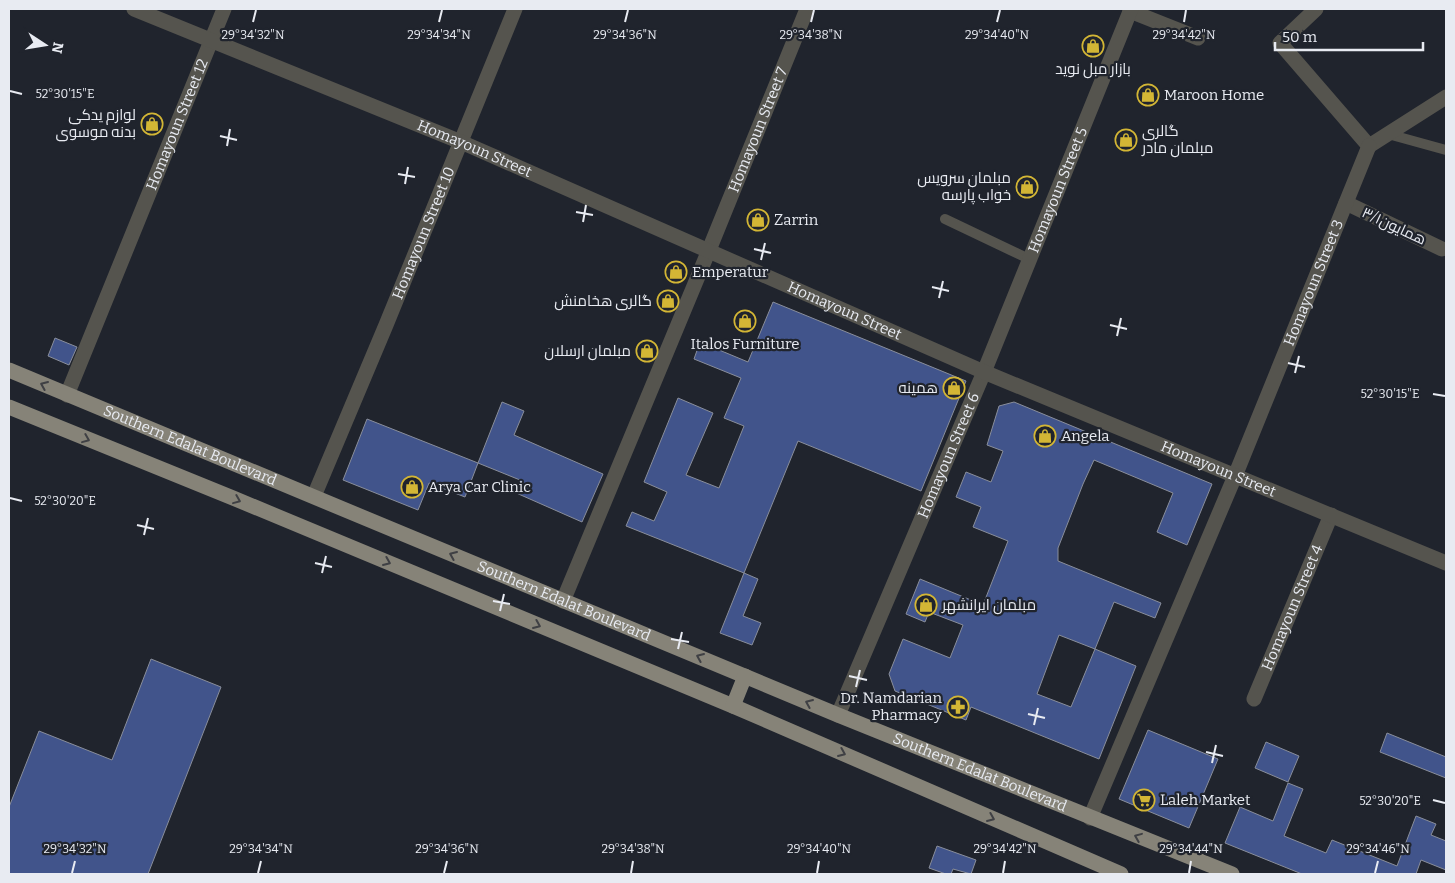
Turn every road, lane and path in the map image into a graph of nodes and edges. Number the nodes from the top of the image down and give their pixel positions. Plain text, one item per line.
1 (134, 9) edge
2 (224, 9) edge
3 (515, 9) edge
4 (807, 9) edge
5 (1316, 9) edge
6 (1130, 10) edge
7 (1198, 38) dead end
8 (210, 39) junction
9 (1446, 97) edge
10 (1388, 134) junction
11 (461, 142) junction
12 (1369, 146) junction
13 (1446, 150) edge
14 (1346, 203) junction
15 (945, 219) dead end
16 (1442, 249) dead end
17 (709, 250) junction
18 (1029, 260) junction
19 (9, 370) edge
20 (984, 372) junction
21 (67, 395) junction
22 (9, 407) edge
23 (1235, 476) junction
24 (314, 496) junction
25 (1331, 515) junction
26 (1446, 563) edge
27 (563, 601) junction
28 (745, 676) junction
29 (1254, 699) dead end
30 (733, 706) junction
31 (838, 715) junction
32 (1090, 818) junction
33 (1121, 874) edge
34 (1232, 874) edge

1 - 8 street, Homayoun Street
2 - 8 street, Homayoun Street 12
3 - 11 street, Homayoun Street 10
4 - 17 street, Homayoun Street 7
5 - 12 street
6 - 7 street
6 - 18 street, Homayoun Street 5
8 - 11 street, Homayoun Street
8 - 21 street, Homayoun Street 12
9 - 10 street
10 - 12 street
10 - 13 lane
11 - 17 street, Homayoun Street
11 - 24 street, Homayoun Street 10
12 - 14 street, Homayoun Street 3
14 - 16 street, همایون۳/۱
14 - 23 street, Homayoun Street 3
15 - 18 lane
17 - 20 street, Homayoun Street
17 - 27 street, Homayoun Street 7
18 - 20 street, Homayoun Street 5
21 -> 19 main road, Southern Edalat Boulevard
20 - 23 street, Homayoun Street
20 - 31 street, Homayoun Street 6
21 - 24 main road, Southern Edalat Boulevard
22 -> 30 main road, Southern Edalat Boulevard
23 - 25 street, Homayoun Street
23 - 32 street
27 -> 24 main road, Southern Edalat Boulevard
25 - 26 street, Homayoun Street
25 - 29 street, Homayoun Street 4
28 -> 27 main road, Southern Edalat Boulevard
28 - 30 main road
31 -> 28 main road, Southern Edalat Boulevard
30 -> 33 main road, Southern Edalat Boulevard
31 - 32 main road, Southern Edalat Boulevard
34 -> 32 main road, Southern Edalat Boulevard

